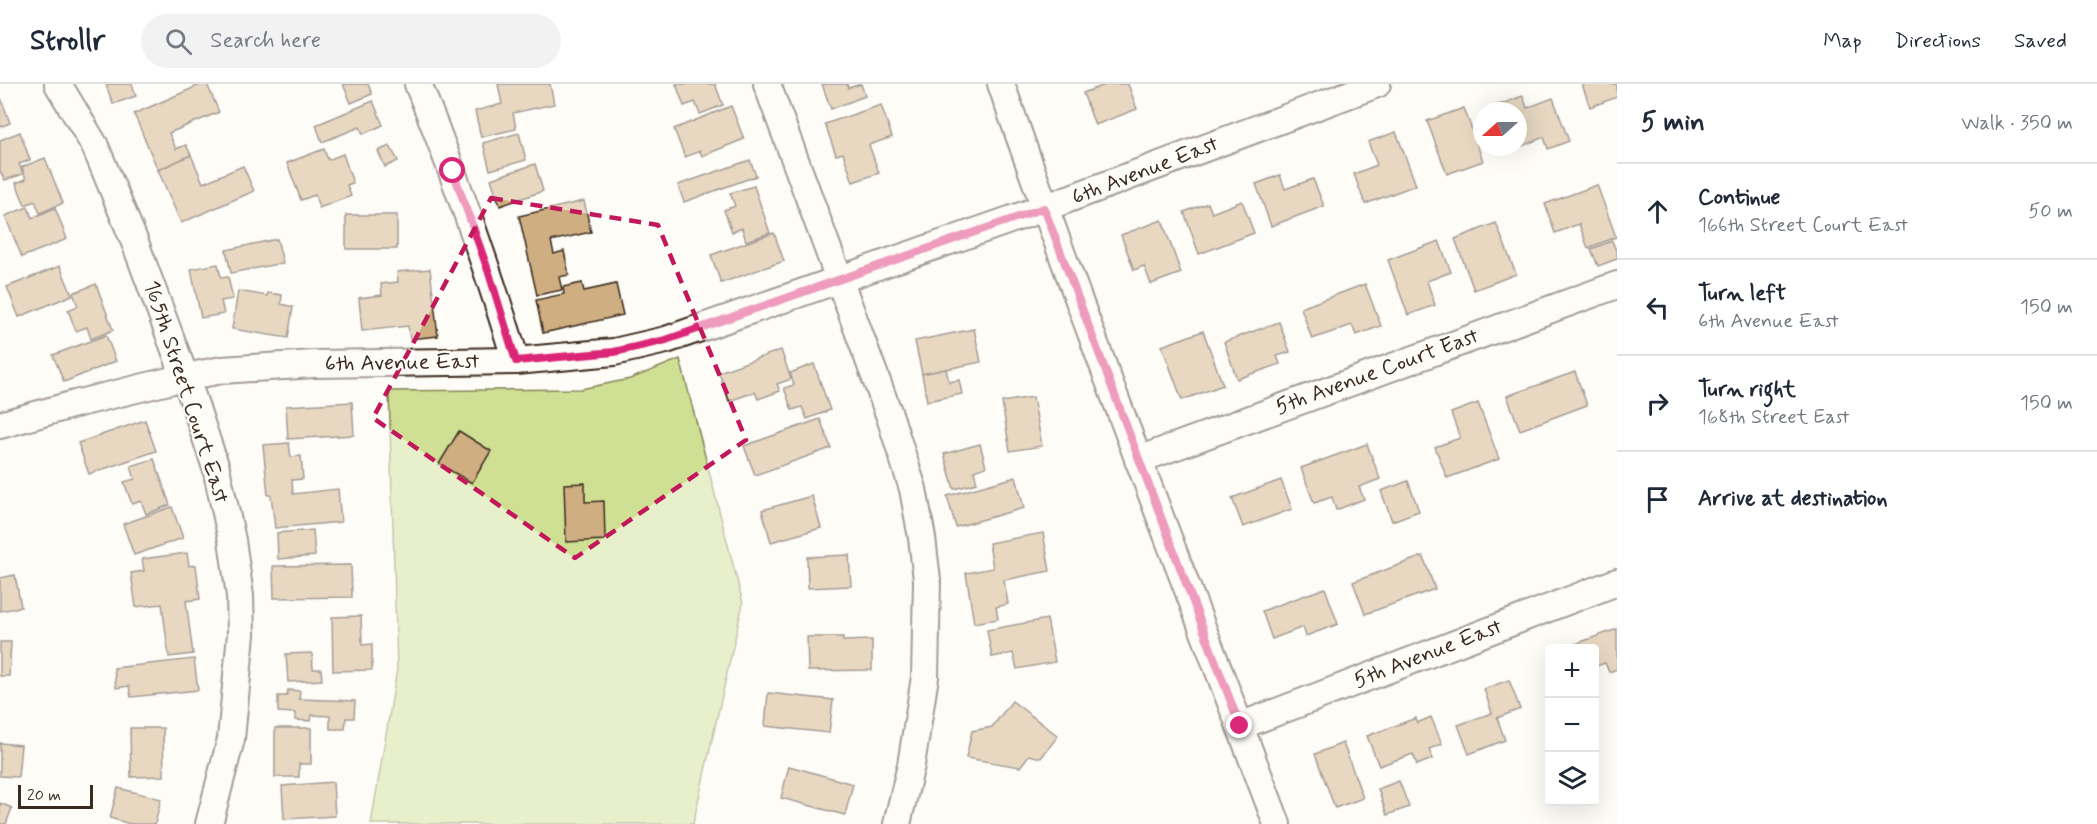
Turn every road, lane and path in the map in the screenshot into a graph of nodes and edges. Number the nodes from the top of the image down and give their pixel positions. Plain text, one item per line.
1 (58, 84) edge
2 (418, 84) edge
3 (766, 84) edge
4 (1001, 84) edge
5 (1377, 84) edge
6 (1044, 208) junction
7 (838, 280) junction
8 (1617, 285) edge
9 (516, 361) junction
10 (184, 377) junction
11 (0, 425) edge
12 (1138, 460) junction
13 (1617, 582) edge
14 (1240, 726) junction
15 (209, 824) edge
16 (897, 824) edge
17 (1277, 824) edge

1 - 10 street, 165th Street Court East
2 - 9 street
3 - 7 street
4 - 6 street
5 - 6 street, 6th Avenue East
6 - 7 street, 6th Avenue East
6 - 12 street
7 - 9 street, 6th Avenue East
7 - 16 street
8 - 12 street, 5th Avenue Court East
9 - 10 street, 6th Avenue East
10 - 11 street, 6th Avenue East
10 - 15 street, 165th Street Court East
12 - 14 street
13 - 14 street, 5th Avenue East
14 - 17 street

